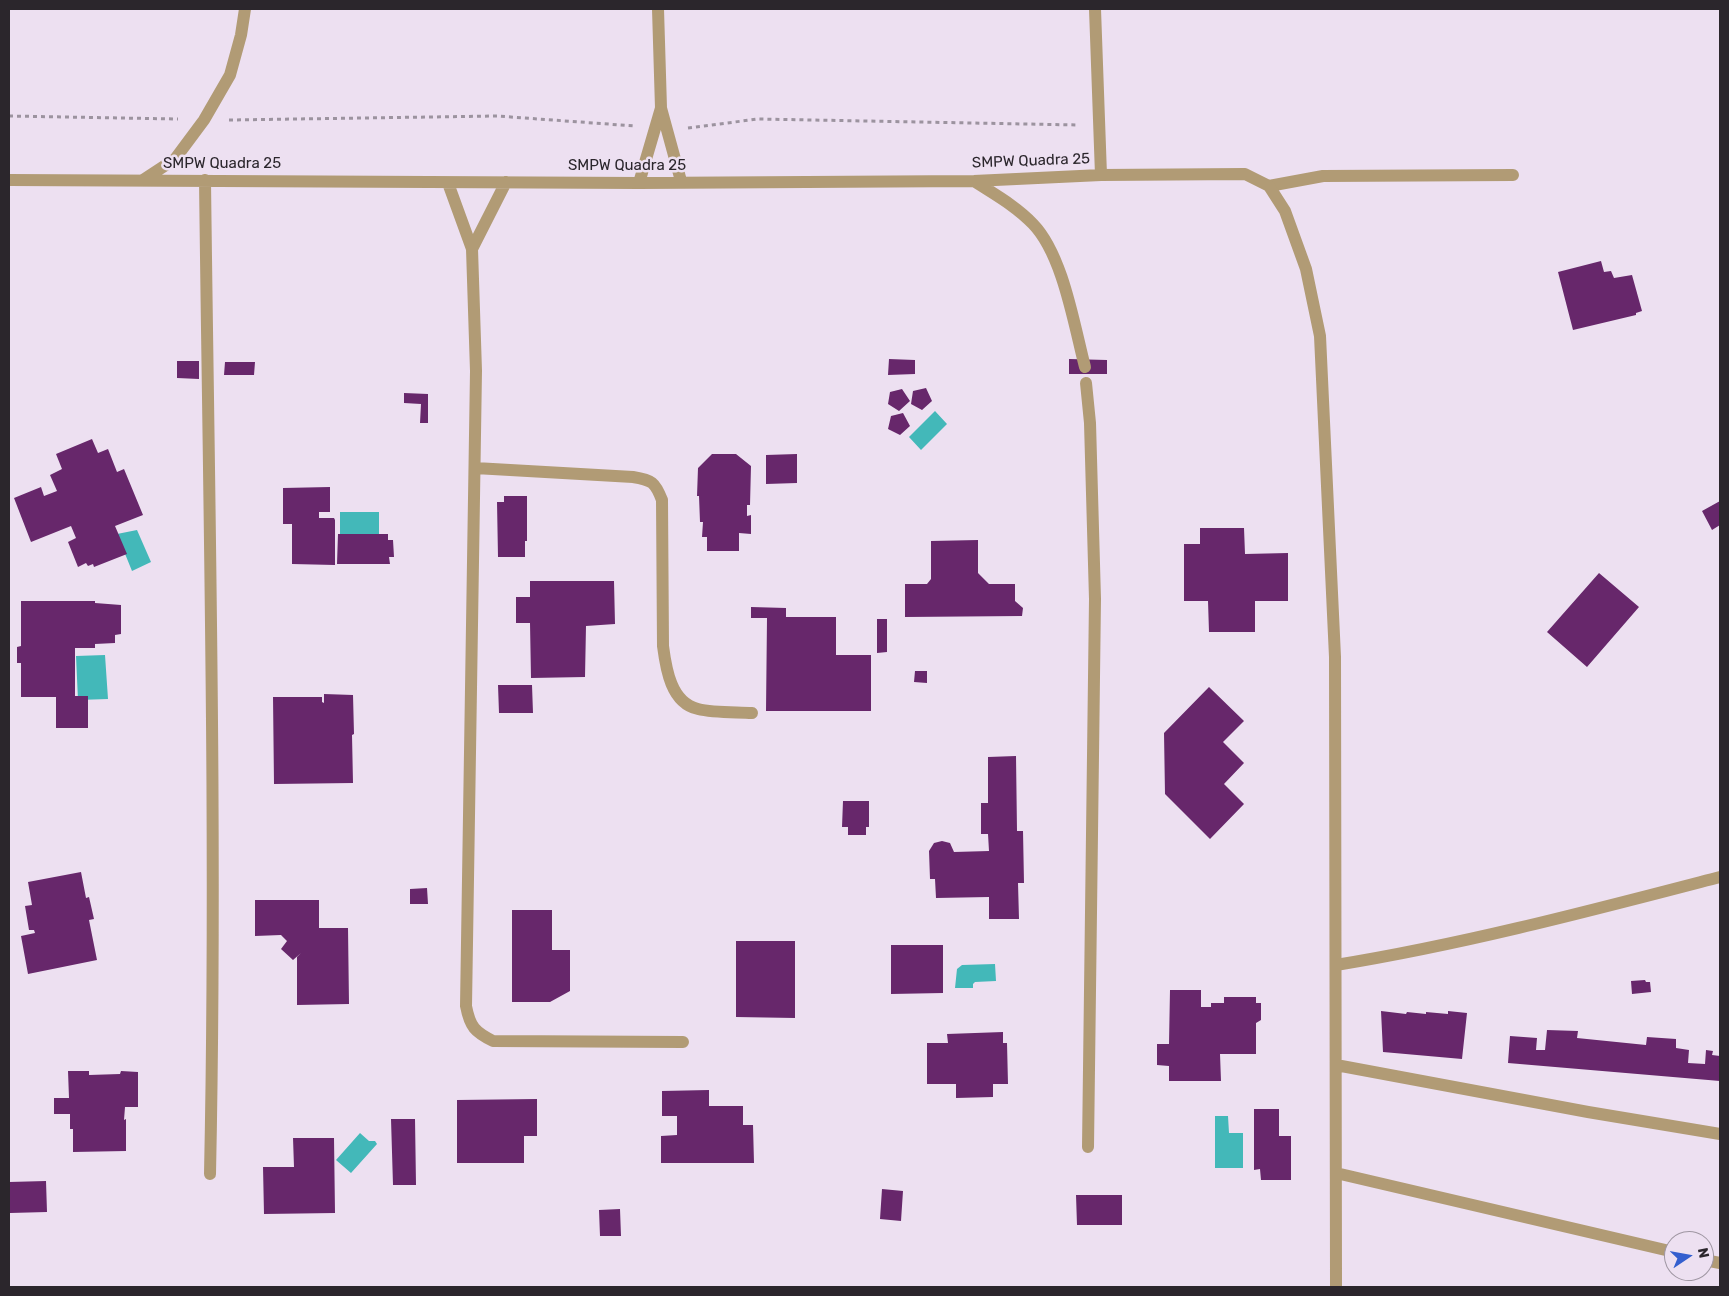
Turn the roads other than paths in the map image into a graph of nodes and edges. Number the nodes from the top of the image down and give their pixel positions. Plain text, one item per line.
1 (245, 9) edge
2 (658, 9) edge
3 (1095, 9) edge
4 (661, 129) junction
5 (1101, 175) junction
6 (1513, 175) dead end
7 (9, 180) edge
8 (143, 180) junction
9 (204, 180) junction
10 (974, 180) junction
11 (506, 182) junction
12 (681, 182) junction
13 (448, 183) junction
14 (639, 183) junction
15 (1269, 186) junction
16 (472, 249) junction
17 (1085, 367) dead end
18 (1086, 383) dead end
19 (475, 468) junction
20 (752, 713) dead end
21 (1720, 877) edge
22 (1336, 965) junction
23 (684, 1042) dead end
24 (1336, 1065) junction
25 (1720, 1134) edge
26 (1088, 1146) dead end
27 (1336, 1173) junction
28 (210, 1174) dead end
29 (1664, 1250) edge
30 (1336, 1287) edge

1 - 8 street
2 - 4 street
3 - 5 street
4 - 12 street
4 - 14 street
5 - 10 street, SMPW Quadra 25
5 - 15 street, SMPW Quadra 25
6 - 15 street
7 - 8 street, SMPW Quadra 25
8 - 9 street, SMPW Quadra 25
9 - 13 street, SMPW Quadra 25
9 - 28 street
10 - 12 street, SMPW Quadra 25
10 - 17 street
11 - 13 street, SMPW Quadra 25
11 - 14 street, SMPW Quadra 25
11 - 16 street
12 - 14 street, SMPW Quadra 25
13 - 16 street
15 - 22 street
16 - 19 street
18 - 26 street
19 - 20 street
19 - 23 street
21 - 22 street
22 - 24 street
24 - 25 street
24 - 27 street
27 - 29 street
27 - 30 street

